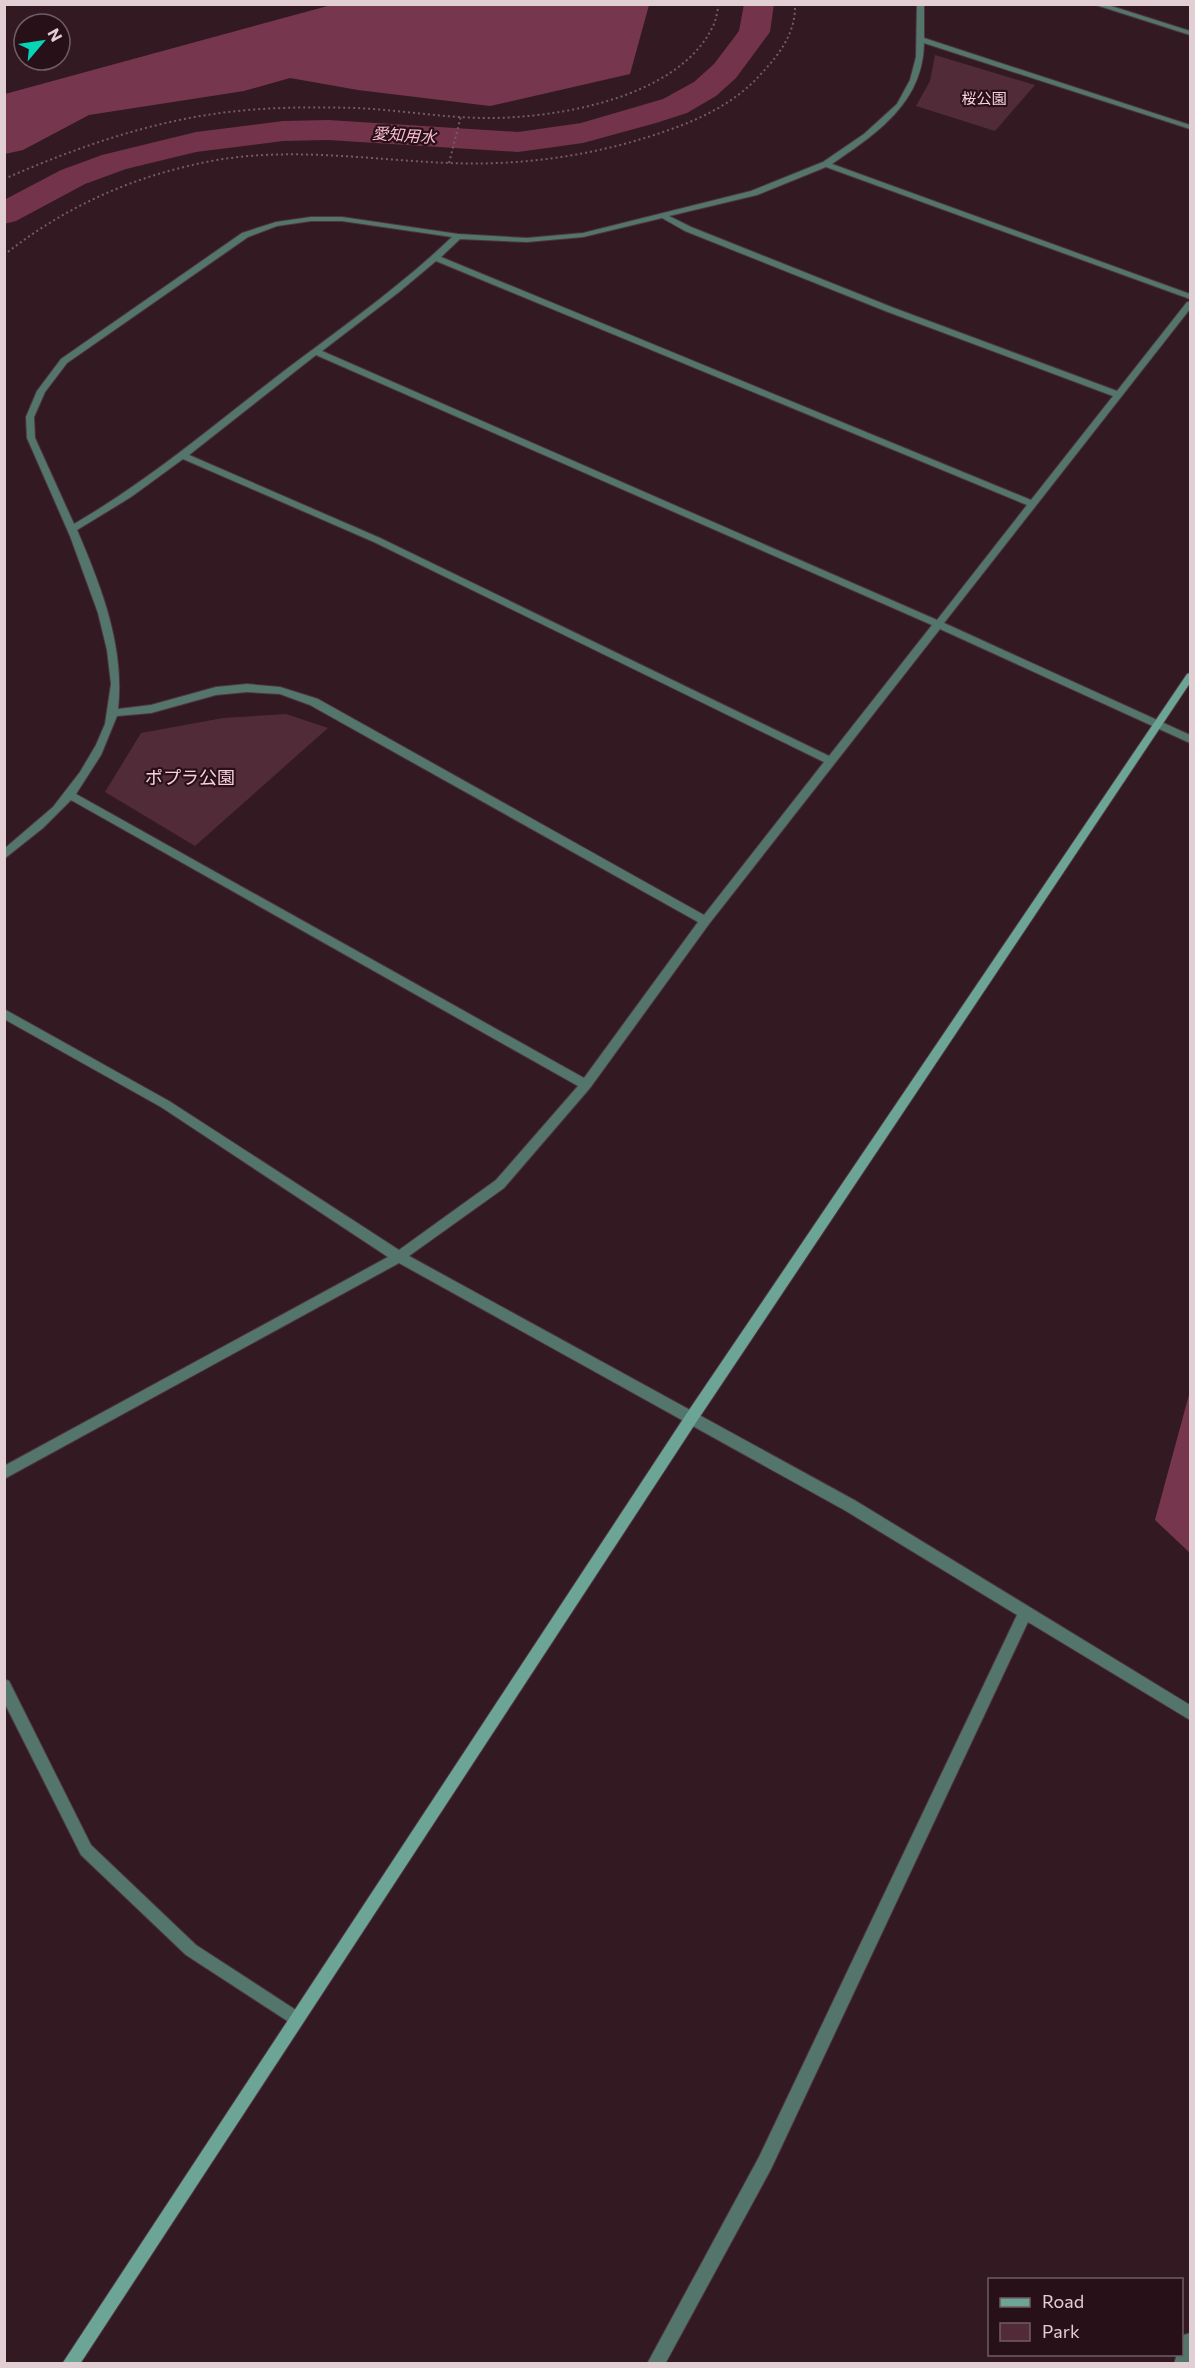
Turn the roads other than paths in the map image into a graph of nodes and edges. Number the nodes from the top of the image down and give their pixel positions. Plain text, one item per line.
1 (921, 4) edge
2 (1096, 4) edge
3 (1191, 33) edge
4 (921, 39) junction
5 (1191, 127) edge
6 (826, 164) junction
7 (665, 217) junction
8 (458, 236) junction
9 (436, 258) junction
10 (1191, 297) edge
11 (1191, 304) edge
12 (315, 351) junction
13 (1119, 395) junction
14 (181, 455) junction
15 (1031, 503) junction
16 (72, 529) junction
17 (938, 624) junction
18 (1191, 676) edge
19 (113, 713) junction
20 (1158, 726) junction
21 (1191, 739) edge
22 (830, 761) junction
23 (70, 795) junction
24 (4, 855) edge
25 (705, 921) junction
26 (4, 1013) edge
27 (586, 1085) junction
28 (399, 1257) junction
29 (692, 1417) junction
30 (4, 1473) edge
31 (1025, 1612) junction
32 (4, 1686) edge
33 (1191, 1713) edge
34 (297, 2019) junction
35 (1191, 2341) edge
36 (70, 2364) edge
37 (655, 2364) edge
38 (1182, 2364) edge

1 - 4 street
2 - 3 street
4 - 5 street
4 - 6 street
6 - 7 street
6 - 10 street
7 - 8 street
7 - 13 street
8 - 9 street
8 - 16 street
9 - 12 street
9 - 15 street
11 - 13 street
12 - 14 street
12 - 17 street
13 - 15 street
14 - 16 street
14 - 22 street
15 - 17 street
16 - 19 street
17 - 20 street
17 - 22 street
18 - 20 street
19 - 23 street
19 - 25 street
20 - 21 street
20 - 29 street
22 - 25 street
23 - 24 street
23 - 27 street
25 - 27 street
26 - 28 street
27 - 28 street
28 - 29 street
28 - 30 street
29 - 31 street
29 - 34 street
31 - 33 street
31 - 37 street
32 - 34 street
34 - 36 street
35 - 38 street

